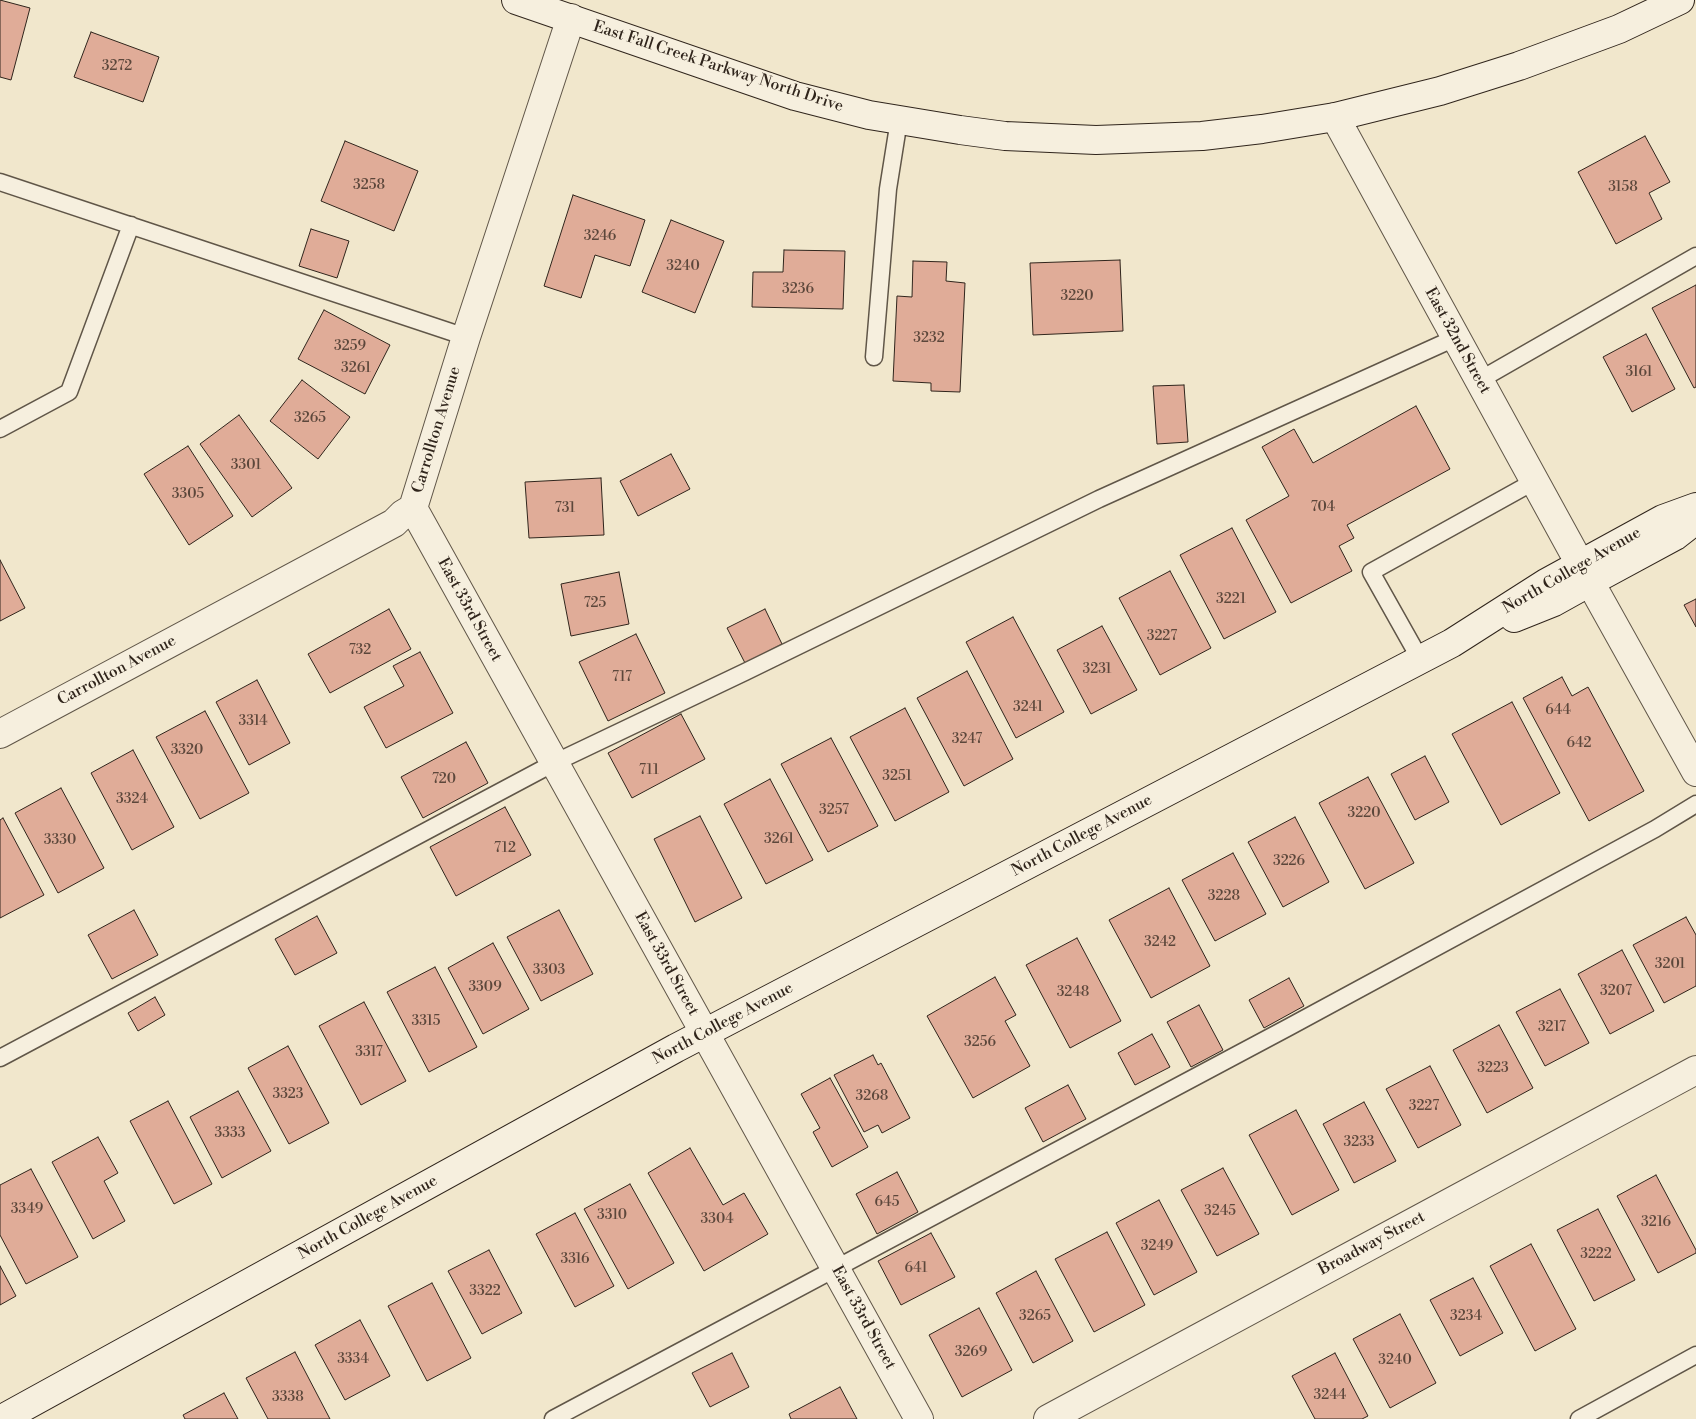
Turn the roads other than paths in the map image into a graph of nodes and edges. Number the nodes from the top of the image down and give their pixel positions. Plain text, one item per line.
1 (516, 0) edge
2 (1680, 0) edge
3 (571, 18) junction
4 (1335, 117) junction
5 (899, 120) junction
6 (0, 182) edge
7 (131, 225) junction
8 (1696, 256) edge
9 (466, 336) junction
10 (1455, 338) junction
11 (874, 357) dead end
12 (1478, 381) junction
13 (0, 429) edge
14 (1534, 481) junction
15 (1696, 507) edge
16 (413, 508) junction
17 (1696, 520) edge
18 (1585, 573) junction
19 (1420, 659) junction
20 (0, 734) edge
21 (554, 763) junction
22 (1696, 772) edge
23 (1696, 804) edge
24 (704, 1033) junction
25 (0, 1058) edge
26 (1696, 1070) edge
27 (835, 1268) junction
28 (1696, 1355) edge
29 (2, 1419) edge
30 (553, 1419) edge
31 (919, 1419) edge
32 (1048, 1419) edge
33 (1580, 1419) edge

1 - 3 street, East Fall Creek Parkway North Drive
2 - 4 street, East Fall Creek Parkway North Drive
3 - 5 street, East Fall Creek Parkway North Drive
3 - 9 street, Carrollton Avenue
4 - 5 street, East Fall Creek Parkway North Drive
4 - 10 street, East 32nd Street
5 - 11 lane
6 - 7 lane
7 - 9 lane
7 - 13 lane
8 - 12 lane
9 - 16 street, Carrollton Avenue
10 - 12 street, East 32nd Street
10 - 21 lane
12 - 14 street, East 32nd Street
14 - 18 street, East 32nd Street
14 - 19 lane
15 - 18 street, North College Avenue
16 - 20 street, Carrollton Avenue
16 - 21 street, East 33rd Street
17 - 18 street, North College Avenue
18 - 19 street, North College Avenue
18 - 22 street, East 32nd Street
19 - 24 street, North College Avenue
21 - 24 street, East 33rd Street
21 - 25 lane
23 - 27 lane
24 - 27 street, East 33rd Street
24 - 29 street, North College Avenue
26 - 32 street, Broadway Street
27 - 30 lane
27 - 31 street, East 33rd Street
28 - 33 lane

